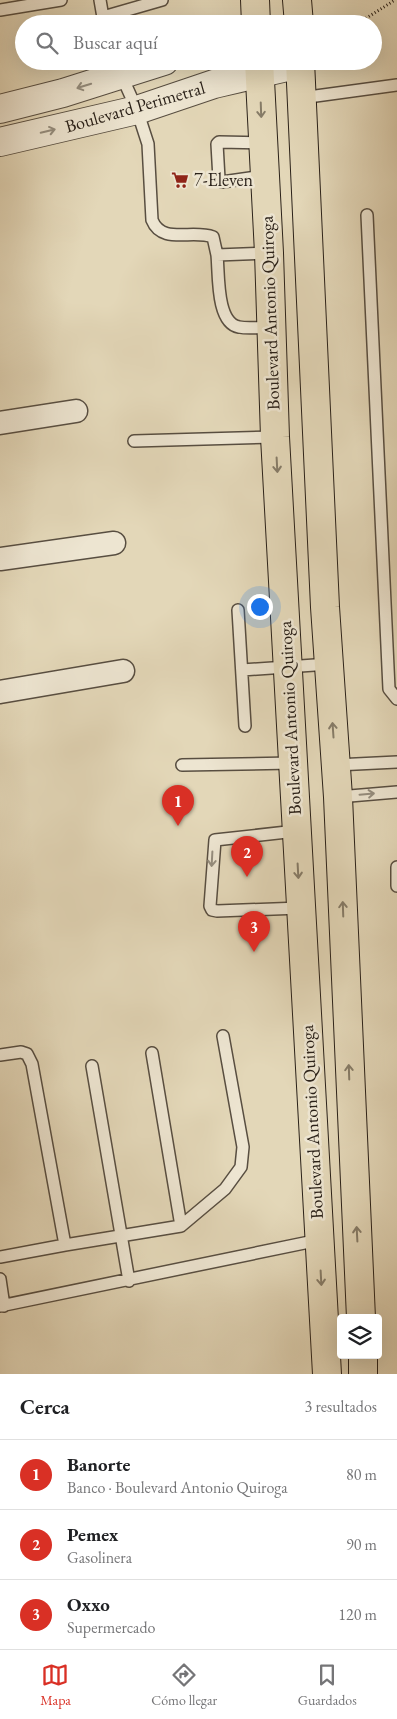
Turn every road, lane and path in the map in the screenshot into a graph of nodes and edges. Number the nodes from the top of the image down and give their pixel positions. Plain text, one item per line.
1 (61, 0) edge
2 (100, 0) edge
3 (162, 0) edge
4 (255, 0) edge
5 (297, 0) edge
6 (395, 0) edge
7 (0, 10) edge
8 (103, 15) edge
9 (118, 15) edge
10 (256, 15) edge
11 (298, 15) edge
12 (371, 15) edge
13 (112, 70) edge
14 (119, 70) edge
15 (251, 70) edge
16 (259, 70) edge
17 (300, 70) edge
18 (397, 85) edge
19 (301, 98) junction
20 (0, 109) edge
21 (137, 110) junction
22 (0, 142) edge
23 (262, 143) junction
24 (264, 176) junction
25 (367, 215) dead end
26 (270, 254) junction
27 (217, 255) junction
28 (271, 327) junction
29 (76, 411) dead end
30 (0, 422) edge
31 (275, 437) junction
32 (134, 441) dead end
33 (114, 543) dead end
34 (0, 559) edge
35 (238, 610) dead end
36 (329, 664) junction
37 (288, 668) junction
38 (242, 670) junction
39 (123, 671) dead end
40 (0, 692) edge
41 (397, 699) edge
42 (245, 726) dead end
43 (397, 762) edge
44 (292, 763) junction
45 (182, 765) dead end
46 (336, 765) junction
47 (397, 792) edge
48 (338, 797) junction
49 (296, 831) junction
50 (397, 867) edge
51 (397, 886) edge
52 (300, 908) junction
53 (223, 1036) dead end
54 (152, 1054) dead end
55 (0, 1055) edge
56 (92, 1066) dead end
57 (181, 1226) junction
58 (120, 1236) junction
59 (319, 1240) junction
60 (65, 1245) junction
61 (0, 1257) edge
62 (0, 1279) edge
63 (129, 1281) junction
64 (2, 1306) edge
65 (361, 1314) edge
66 (363, 1359) edge
67 (327, 1374) edge
68 (364, 1374) edge

1 - 7 lane
2 - 8 lane
3 - 9 lane
4 - 10 main road
5 - 11 main road
6 - 12 path
13 -> 20 street, Boulevard Perimetral
14 - 21 lane
15 - 21 street, Boulevard Perimetral
16 -> 23 main road, Boulevard Antonio Quiroga
17 - 19 main road
18 - 19 lane
19 - 36 main road
22 -> 21 street, Boulevard Perimetral
21 - 27 lane
23 - 24 main road, Boulevard Antonio Quiroga
23 - 24 lane
24 - 26 main road, Boulevard Antonio Quiroga
25 - 41 lane
26 - 27 lane
26 - 28 main road, Boulevard Antonio Quiroga
27 - 28 lane
28 - 31 main road, Boulevard Antonio Quiroga
29 - 30 street
31 - 32 lane
31 -> 37 main road, Boulevard Antonio Quiroga
33 - 34 street
35 - 38 lane
36 - 37 lane
46 -> 36 main road
37 - 38 lane
37 - 44 main road, Boulevard Antonio Quiroga
38 - 42 lane
39 - 40 street
43 - 46 lane
44 - 45 lane
44 - 49 main road, Boulevard Antonio Quiroga
46 - 48 main road
48 -> 47 lane
65 -> 48 main road
49 -> 52 main road, Boulevard Antonio Quiroga
49 -> 52 lane
50 - 51 lane
52 - 59 main road, Boulevard Antonio Quiroga
53 - 57 lane
54 - 57 lane
55 - 60 lane
56 - 58 lane
57 - 58 lane
58 - 60 lane
58 - 63 lane
59 - 63 lane
59 -> 67 main road, Boulevard Antonio Quiroga
60 - 61 lane
62 - 64 lane
63 - 64 lane
66 - 68 main road

